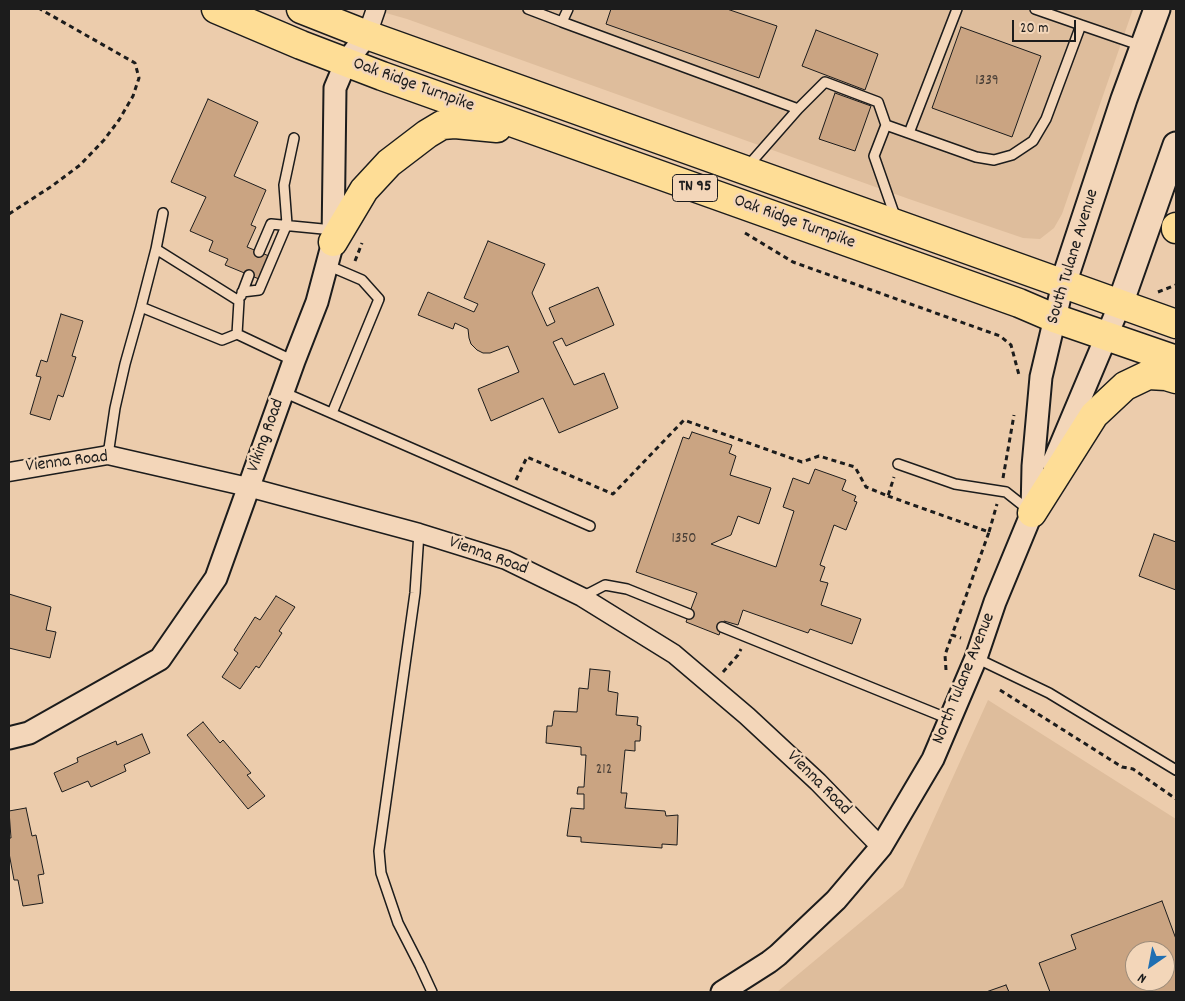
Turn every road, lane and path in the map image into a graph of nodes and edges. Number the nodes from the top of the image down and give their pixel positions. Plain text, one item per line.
1 (40, 9) edge
2 (216, 9) edge
3 (301, 9) edge
4 (376, 9) edge
5 (531, 9) edge
6 (568, 9) edge
7 (957, 9) edge
8 (1035, 9) edge
9 (1157, 9) edge
10 (562, 22) junction
11 (1081, 25) junction
12 (367, 35) junction
13 (1143, 46) junction
14 (346, 62) junction
15 (798, 109) junction
16 (886, 125) junction
17 (909, 133) junction
18 (294, 138) dead end
19 (561, 139) junction
20 (1176, 145) edge
21 (744, 170) junction
22 (163, 213) dead end
23 (9, 214) edge
24 (288, 224) junction
25 (898, 224) junction
26 (745, 233) dead end
27 (331, 246) junction
28 (156, 249) junction
29 (259, 252) dead end
30 (249, 275) dead end
31 (1063, 284) junction
32 (241, 297) junction
33 (1120, 304) junction
34 (141, 307) junction
35 (1054, 318) junction
36 (1176, 324) edge
37 (237, 334) junction
38 (1107, 336) junction
39 (1176, 360) edge
40 (294, 361) junction
41 (1020, 376) dead end
42 (1176, 379) edge
43 (283, 392) junction
44 (1015, 410) dead end
45 (332, 413) junction
46 (108, 455) junction
47 (898, 464) joint
48 (9, 472) edge
49 (248, 487) junction
50 (1000, 491) junction
51 (511, 492) junction
52 (888, 496) junction
53 (1032, 513) junction
54 (590, 526) dead end
55 (989, 532) junction
56 (420, 533) junction
57 (582, 597) junction
58 (689, 614) dead end
59 (722, 627) dead end
60 (952, 635) junction
61 (747, 637) junction
62 (978, 652) junction
63 (946, 670) dead end
64 (711, 685) junction
65 (1000, 690) dead end
66 (950, 719) junction
67 (9, 738) edge
68 (1176, 770) edge
69 (1176, 799) edge
70 (881, 847) junction
71 (432, 992) edge
72 (722, 992) edge

1 - 23 path
2 - 14 highway, Oak Ridge Turnpike / TN 95
3 - 12 highway, Oak Ridge Turnpike / TN 95
4 - 12 street
5 - 10 lane
6 - 10 lane
7 - 17 lane
8 - 11 lane
9 - 13 main road, South Tulane Avenue
10 - 15 lane
11 - 13 lane
11 - 17 lane
12 - 14 street, Viking Road
12 - 21 highway, Oak Ridge Turnpike / TN 95
13 - 31 main road, South Tulane Avenue
14 - 19 highway, Oak Ridge Turnpike / TN 95
14 - 27 street, Viking Road
15 - 16 lane
15 - 21 lane
16 - 17 lane
16 - 25 lane
18 - 24 lane
19 - 27 highway
19 - 35 highway, Oak Ridge Turnpike / TN 95
20 - 33 main road
21 - 25 highway, Oak Ridge Turnpike / TN 95
22 - 28 lane
24 - 27 lane
24 - 29 lane
24 - 32 lane
25 - 31 highway, Oak Ridge Turnpike / TN 95
26 - 41 path
27 - 40 street, Viking Road
27 - 45 lane
28 - 32 lane
28 - 34 lane
30 - 32 lane
31 - 33 highway, Oak Ridge Turnpike / TN 95
31 - 35 street, South Tulane Avenue
32 - 37 lane
33 - 36 highway, Oak Ridge Turnpike / TN 95
33 - 38 street, North Tulane Avenue
34 - 37 lane
34 - 46 lane
35 - 38 highway, Oak Ridge Turnpike / TN 95
35 - 53 street, South Tulane Avenue
37 - 40 lane
38 - 39 highway, Oak Ridge Turnpike / TN 95
38 - 53 street, North Tulane Avenue
40 - 43 street, Viking Road
42 - 53 highway
43 - 45 lane
43 - 49 street, Viking Road
44 - 50 path
45 - 51 lane
46 - 48 street, Vienna Road
46 - 49 street, Vienna Road
47 - 50 lane
47 - 52 path
49 - 56 street, Vienna Road
49 - 67 street, Viking Road
50 - 53 lane
50 - 55 path
51 - 52 path
51 - 54 lane
52 - 55 path
53 - 62 street, North Tulane Avenue
55 - 60 path
56 - 57 street, Vienna Road
56 - 71 lane
57 - 58 lane
57 - 64 street, Vienna Road
59 - 61 lane
60 - 62 path
60 - 63 path
61 - 64 path
61 - 66 lane
62 - 66 street, North Tulane Avenue
62 - 68 lane
64 - 70 street, Vienna Road
65 - 69 path
66 - 70 street, North Tulane Avenue
70 - 72 street, North Tulane Avenue

